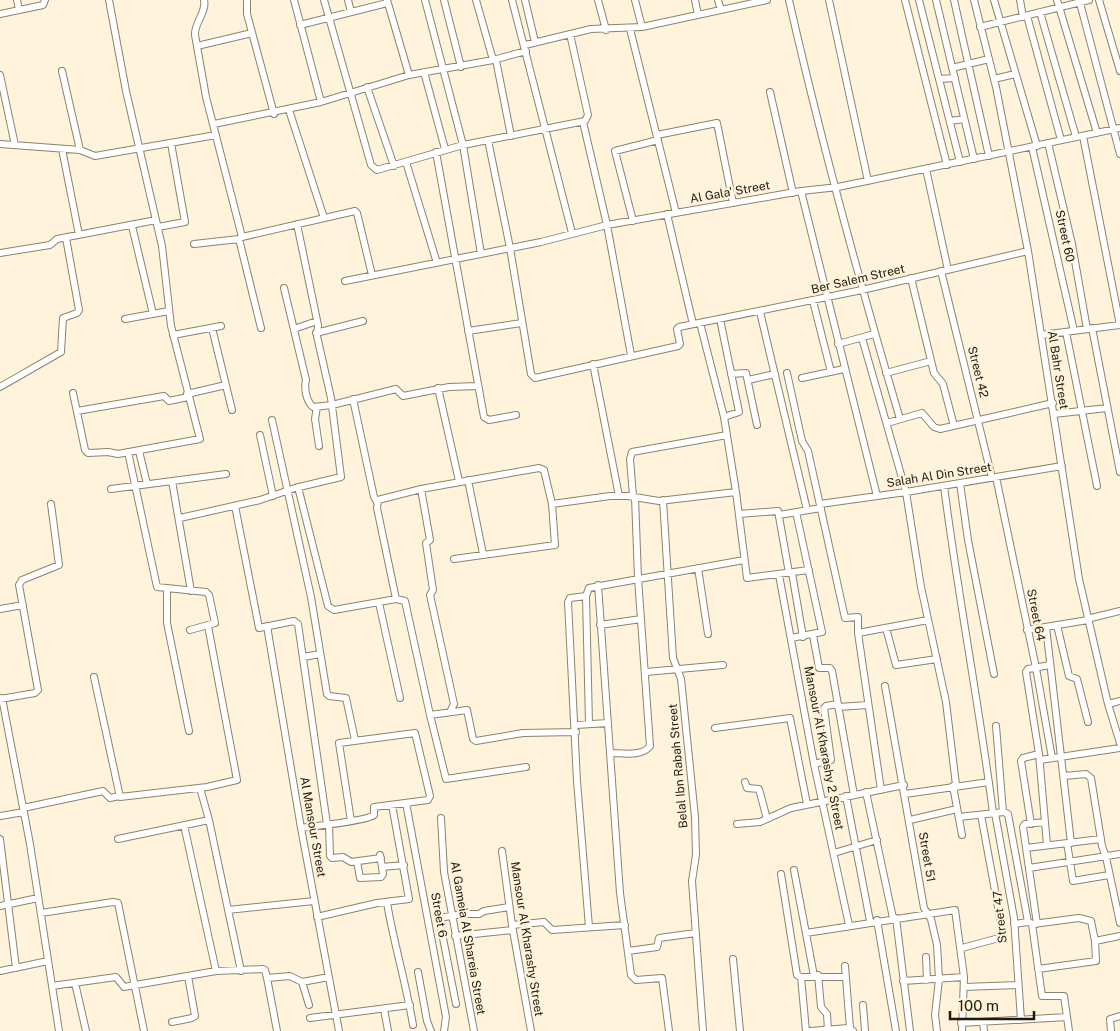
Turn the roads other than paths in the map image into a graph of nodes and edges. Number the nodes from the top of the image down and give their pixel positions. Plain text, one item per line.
1 (17, 0) edge
2 (45, 0) edge
3 (109, 0) edge
4 (204, 0) edge
5 (247, 0) edge
6 (294, 0) edge
7 (324, 0) edge
8 (348, 0) edge
9 (425, 0) edge
10 (444, 0) edge
11 (476, 0) edge
12 (512, 0) edge
13 (525, 0) edge
14 (598, 0) edge
15 (635, 0) edge
16 (695, 0) edge
17 (718, 0) edge
18 (767, 0) edge
19 (789, 0) edge
20 (829, 0) edge
21 (905, 0) edge
22 (919, 0) edge
23 (936, 0) edge
24 (954, 0) edge
25 (974, 0) edge
26 (994, 0) edge
27 (1020, 0) edge
28 (1058, 0) edge
29 (1090, 0) edge
30 (1099, 0) edge
31 (387, 2) edge
32 (1080, 3) junction
33 (1060, 7) junction
34 (20, 10) junction
35 (721, 10) junction
36 (351, 12) junction
37 (1040, 12) junction
38 (0, 14) edge
39 (698, 15) junction
40 (1025, 16) junction
41 (329, 17) junction
42 (999, 23) junction
43 (300, 25) junction
44 (642, 27) junction
45 (980, 28) junction
46 (630, 29) junction
47 (606, 30) junction
48 (252, 33) junction
49 (570, 34) junction
50 (534, 42) junction
51 (197, 46) junction
52 (1117, 46) edge
53 (526, 48) junction
54 (989, 59) junction
55 (495, 60) junction
56 (969, 63) junction
57 (461, 67) junction
58 (443, 68) junction
59 (952, 68) junction
60 (62, 71) dead end
61 (1120, 71) edge
62 (424, 72) junction
63 (1015, 74) junction
64 (0, 75) edge
65 (409, 75) junction
66 (954, 78) junction
67 (994, 79) junction
68 (939, 80) junction
69 (367, 87) junction
70 (770, 92) dead end
71 (349, 94) junction
72 (321, 102) junction
73 (289, 110) junction
74 (274, 114) junction
75 (964, 119) junction
76 (950, 120) junction
77 (583, 122) junction
78 (214, 124) junction
79 (546, 129) junction
80 (1117, 129) edge
81 (1097, 133) junction
82 (216, 136) junction
83 (511, 136) junction
84 (1083, 136) junction
85 (1076, 137) junction
86 (658, 138) junction
87 (488, 140) junction
88 (1061, 140) junction
89 (171, 143) junction
90 (1048, 143) junction
91 (0, 144) edge
92 (14, 145) junction
93 (463, 145) junction
94 (1034, 146) junction
95 (139, 148) junction
96 (62, 149) junction
97 (445, 149) junction
98 (80, 150) junction
99 (436, 152) junction
100 (1008, 152) junction
101 (1120, 154) edge
102 (989, 156) junction
103 (974, 159) junction
104 (406, 162) junction
105 (960, 162) junction
106 (947, 164) junction
107 (394, 166) junction
108 (926, 169) junction
109 (868, 181) junction
110 (834, 187) junction
111 (801, 191) junction
112 (793, 193) junction
113 (733, 203) junction
114 (676, 212) junction
115 (667, 214) junction
116 (324, 218) junction
117 (633, 221) junction
118 (157, 224) junction
119 (297, 224) junction
120 (132, 226) junction
121 (607, 226) junction
122 (572, 233) junction
123 (79, 235) junction
124 (66, 238) junction
125 (240, 238) junction
126 (194, 244) dead end
127 (510, 248) junction
128 (1028, 251) junction
129 (0, 253) edge
130 (481, 254) junction
131 (455, 259) junction
132 (437, 263) junction
133 (944, 270) junction
134 (372, 275) junction
135 (911, 278) junction
136 (345, 280) dead end
137 (284, 288) dead end
138 (862, 290) junction
139 (827, 298) junction
140 (813, 301) junction
141 (169, 311) junction
142 (760, 312) junction
143 (153, 314) junction
144 (125, 319) dead end
145 (720, 319) junction
146 (317, 321) junction
147 (363, 321) dead end
148 (522, 323) junction
149 (696, 323) junction
150 (1120, 325) edge
151 (220, 326) dead end
152 (212, 328) junction
153 (261, 328) dead end
154 (294, 329) junction
155 (1090, 329) junction
156 (468, 331) junction
157 (1074, 331) junction
158 (1066, 332) junction
159 (316, 333) junction
160 (874, 334) junction
161 (173, 335) junction
162 (1041, 335) junction
163 (862, 338) junction
164 (838, 344) junction
165 (631, 356) junction
166 (931, 361) junction
167 (593, 364) junction
168 (844, 369) junction
169 (831, 372) junction
170 (787, 373) dead end
171 (886, 373) junction
172 (731, 374) junction
173 (775, 374) junction
174 (802, 378) dead end
175 (748, 380) junction
176 (226, 385) junction
177 (478, 386) junction
178 (0, 387) edge
179 (438, 388) junction
180 (73, 393) dead end
181 (188, 395) junction
182 (353, 399) junction
183 (332, 404) junction
184 (1052, 404) junction
185 (318, 407) junction
186 (1107, 408) junction
187 (232, 410) dead end
188 (1082, 410) junction
189 (77, 411) junction
190 (1054, 414) junction
191 (516, 415) dead end
192 (724, 417) junction
193 (900, 419) junction
194 (272, 420) dead end
195 (978, 422) junction
196 (887, 423) junction
197 (757, 425) dead end
198 (954, 426) junction
199 (260, 435) dead end
200 (727, 436) junction
201 (319, 446) dead end
202 (139, 451) junction
203 (128, 452) junction
204 (1062, 466) junction
205 (1120, 472) edge
206 (226, 474) dead end
207 (994, 477) junction
208 (468, 480) junction
209 (172, 481) junction
210 (459, 481) junction
211 (960, 483) junction
212 (147, 484) junction
213 (135, 485) junction
214 (944, 486) junction
215 (1097, 486) dead end
216 (298, 487) junction
217 (421, 488) junction
218 (111, 489) dead end
219 (287, 491) junction
220 (736, 492) junction
221 (906, 492) junction
222 (273, 496) junction
223 (619, 496) junction
224 (877, 496) junction
225 (634, 497) junction
226 (663, 500) junction
227 (377, 502) junction
228 (51, 504) dead end
229 (552, 504) junction
230 (235, 506) junction
231 (820, 506) junction
232 (807, 510) junction
233 (796, 512) junction
234 (739, 514) junction
235 (779, 515) junction
236 (180, 518) junction
237 (483, 554) junction
238 (454, 559) dead end
239 (744, 560) junction
240 (698, 568) junction
241 (809, 570) junction
242 (669, 573) junction
243 (791, 573) junction
244 (780, 575) junction
245 (638, 578) junction
246 (598, 585) junction
247 (167, 590) junction
248 (191, 591) junction
249 (586, 596) junction
250 (396, 600) junction
251 (379, 602) junction
252 (23, 606) junction
253 (0, 609) edge
254 (1120, 611) edge
255 (642, 619) junction
256 (928, 620) junction
257 (1088, 620) junction
258 (600, 625) junction
259 (1057, 625) junction
260 (208, 626) junction
261 (267, 626) junction
262 (1046, 627) junction
263 (886, 628) junction
264 (190, 630) dead end
265 (1027, 630) junction
266 (858, 633) junction
267 (708, 634) dead end
268 (813, 635) junction
269 (803, 637) junction
270 (791, 638) junction
271 (320, 654) junction
272 (303, 657) junction
273 (937, 659) junction
274 (723, 665) dead end
275 (1050, 665) junction
276 (1036, 668) junction
277 (678, 670) junction
278 (646, 672) junction
279 (994, 674) dead end
280 (94, 677) dead end
281 (885, 686) dead end
282 (1, 698) edge
283 (400, 698) dead end
284 (1120, 701) edge
285 (1108, 704) junction
286 (838, 705) junction
287 (868, 705) junction
288 (450, 712) junction
289 (430, 715) junction
290 (1088, 722) dead end
291 (608, 723) junction
292 (589, 724) junction
293 (996, 726) dead end
294 (576, 728) junction
295 (715, 728) dead end
296 (189, 730) dead end
297 (355, 740) junction
298 (1120, 743) edge
299 (1120, 748) edge
300 (610, 753) junction
301 (1040, 757) junction
302 (1062, 757) junction
303 (1052, 758) junction
304 (814, 764) junction
305 (526, 767) dead end
306 (1064, 776) junction
307 (744, 782) dead end
308 (989, 782) junction
309 (904, 785) junction
310 (954, 785) junction
311 (200, 788) junction
312 (881, 790) junction
313 (866, 792) junction
314 (905, 794) junction
315 (854, 795) junction
316 (119, 796) junction
317 (846, 796) junction
318 (823, 801) junction
319 (406, 803) junction
320 (807, 804) junction
321 (392, 805) junction
322 (957, 809) junction
323 (24, 810) junction
324 (994, 813) junction
325 (1005, 813) junction
326 (981, 815) junction
327 (0, 816) edge
328 (441, 818) dead end
329 (959, 818) junction
330 (767, 819) junction
331 (209, 820) junction
332 (910, 820) junction
333 (351, 821) junction
334 (1045, 822) junction
335 (328, 824) junction
336 (737, 824) dead end
337 (1031, 824) junction
338 (184, 826) junction
339 (300, 828) junction
340 (962, 835) dead end
341 (0, 839) edge
342 (118, 839) dead end
343 (1101, 839) junction
344 (877, 840) junction
345 (1069, 843) junction
346 (1047, 845) junction
347 (856, 847) junction
348 (1026, 848) junction
349 (502, 851) dead end
350 (834, 853) junction
351 (1120, 854) edge
352 (1106, 857) junction
353 (357, 861) junction
354 (1069, 862) junction
355 (404, 865) junction
356 (382, 867) junction
357 (1029, 868) junction
358 (794, 870) dead end
359 (781, 874) dead end
360 (1110, 875) junction
361 (38, 898) junction
362 (314, 901) junction
363 (387, 903) junction
364 (8, 904) junction
365 (0, 906) edge
366 (509, 907) junction
367 (228, 910) junction
368 (41, 913) junction
369 (927, 914) junction
370 (451, 916) junction
371 (317, 917) junction
372 (894, 918) junction
373 (877, 920) junction
374 (870, 922) junction
375 (1120, 922) edge
376 (1032, 923) junction
377 (1014, 924) junction
378 (624, 925) junction
379 (849, 925) junction
380 (588, 927) junction
381 (512, 928) junction
382 (696, 933) junction
383 (806, 933) junction
384 (455, 936) junction
385 (1120, 936) edge
386 (1095, 940) junction
387 (962, 948) junction
388 (628, 951) junction
389 (446, 953) junction
390 (435, 955) junction
391 (926, 958) dead end
392 (733, 959) dead end
393 (48, 961) junction
394 (845, 966) dead end
395 (16, 968) junction
396 (1038, 969) junction
397 (0, 971) edge
398 (241, 971) junction
399 (216, 972) junction
400 (418, 972) dead end
401 (188, 976) junction
402 (816, 976) junction
403 (329, 977) junction
404 (801, 977) junction
405 (846, 977) junction
406 (964, 977) junction
407 (267, 978) junction
408 (939, 979) junction
409 (928, 980) junction
410 (903, 981) junction
411 (75, 982) junction
412 (302, 982) junction
413 (134, 985) junction
414 (52, 986) junction
415 (1018, 986) junction
416 (964, 987) junction
417 (456, 1004) dead end
418 (862, 1004) dead end
419 (309, 1005) dead end
420 (410, 1005) junction
421 (384, 1009) junction
422 (336, 1013) junction
423 (1120, 1016) edge
424 (1067, 1017) junction
425 (310, 1018) dead end
426 (1021, 1020) junction
427 (172, 1022) dead end
428 (983, 1022) junction
429 (962, 1023) junction
430 (413, 1025) dead end
431 (828, 1030) edge
432 (852, 1030) edge
433 (60, 1031) edge
434 (86, 1031) edge
435 (144, 1031) edge
436 (277, 1031) edge
437 (339, 1031) edge
438 (388, 1031) edge
439 (432, 1031) edge
440 (444, 1031) edge
441 (474, 1031) edge
442 (531, 1031) edge
443 (670, 1031) edge
444 (703, 1031) edge
445 (740, 1031) edge
446 (806, 1031) edge
447 (810, 1031) edge
448 (865, 1031) edge
449 (896, 1031) edge
450 (910, 1031) edge
451 (937, 1031) edge
452 (962, 1031) edge
453 (984, 1031) edge
454 (1069, 1031) edge
455 (1111, 1031) edge

1 - 34 street
2 - 34 street
3 - 95 street
4 - 51 street
5 - 48 street
6 - 43 street
7 - 41 street
8 - 36 street
9 - 58 street
10 - 57 street
11 - 55 street
12 - 53 street
13 - 50 street
14 - 47 street
15 - 44 street
16 - 39 street
17 - 35 street
18 - 35 street
19 - 110 street
20 - 109 street
21 - 106 street
22 - 68 street
23 - 59 street
24 - 56 street
25 - 45 street, Al Bahr Street
26 - 42 street, Street 60
27 - 40 street
28 - 33 street
29 - 32 street
30 - 52 street
31 - 36 street
31 - 65 street
32 - 33 street
32 - 80 street
33 - 37 street
33 - 81 street
34 - 38 street
35 - 39 street
36 - 41 street
37 - 40 street
37 - 85 street
39 - 44 street
40 - 42 street
40 - 88 street
41 - 43 street
41 - 71 street
42 - 45 street
42 - 63 street, Street 60
43 - 72 street
44 - 46 street
45 - 54 street, Al Bahr Street
46 - 47 street
46 - 86 street
47 - 49 street
48 - 51 street
48 - 74 street
49 - 50 street
49 - 77 street
50 - 53 street
51 - 78 street
52 - 61 street
53 - 55 street
53 - 79 street
54 - 56 street
54 - 67 street, Al Bahr Street
55 - 57 street
55 - 83 street
56 - 59 street
56 - 102 street
57 - 58 street
58 - 62 street
58 - 93 street
59 - 66 street
60 - 98 street
62 - 65 street
62 - 97 street
63 - 67 street
63 - 94 street, Street 60
64 - 92 street
65 - 69 street
66 - 68 street
66 - 75 street
67 - 100 street, Al Bahr Street
68 - 76 street
69 - 71 street
69 - 107 street
70 - 112 street
71 - 72 street
71 - 107 street
72 - 73 street
73 - 74 street
73 - 116 street
74 - 78 street
75 - 76 street
75 - 103 street
76 - 105 street
77 - 79 street
77 - 121 street
78 - 82 street
79 - 83 street
79 - 122 street
80 - 81 street, Al Gala' Street
80 - 101 street
81 - 84 street, Al Gala' Street
82 - 89 street
82 - 125 street
83 - 87 street
84 - 85 street, Al Gala' Street
84 - 150 street
85 - 88 street, Al Gala' Street
86 - 113 street
86 - 114 street
86 - 117 street
87 - 93 street
87 - 127 street
88 - 90 street, Al Gala' Street
89 - 95 street
89 - 118 street
90 - 94 street, Al Gala' Street
90 - 155 street
91 - 92 street
92 - 96 street
93 - 97 street
93 - 130 street
94 - 100 street, Al Gala' Street
94 - 157 street, Street 60
95 - 98 street
95 - 118 street
96 - 98 street
96 - 123 street
97 - 99 street
99 - 104 street
99 - 131 street
100 - 102 street, Al Gala' Street
100 - 128 street, Al Bahr Street
102 - 103 street, Al Gala' Street
103 - 105 street, Al Gala' Street
104 - 107 street
104 - 132 street
105 - 106 street, Al Gala' Street
106 - 108 street, Al Gala' Street
108 - 109 street, Al Gala' Street
108 - 133 street, Street 42
109 - 110 street, Al Gala' Street
110 - 111 street, Al Gala' Street
110 - 138 street
111 - 112 street, Al Gala' Street
111 - 139 street
112 - 113 street, Al Gala' Street
113 - 114 street, Al Gala' Street
114 - 115 street, Al Gala' Street
115 - 117 street, Al Gala' Street
115 - 149 street
116 - 119 street
116 - 134 street
117 - 121 street, Al Gala' Street
118 - 120 street
118 - 141 street
119 - 125 street
119 - 146 street
120 - 123 street
120 - 143 street
121 - 122 street, Al Gala' Street
121 - 165 street
122 - 127 street, Al Gala' Street
123 - 124 street
124 - 129 street
124 - 178 street
125 - 126 street
125 - 153 street
127 - 130 street, Al Gala' Street
127 - 148 street
128 - 133 street, Ber Salem Street
128 - 162 street, Al Bahr Street
130 - 131 street, Al Gala' Street
131 - 132 street, Al Gala' Street
131 - 156 street
132 - 134 street, Al Gala' Street
133 - 135 street, Ber Salem Street
133 - 195 street, Street 42
134 - 136 street, Al Gala' Street
135 - 138 street, Ber Salem Street
135 - 166 street
137 - 154 street
138 - 139 street, Ber Salem Street
138 - 160 street
139 - 140 street, Ber Salem Street
139 - 164 street
140 - 142 street, Ber Salem Street
140 - 169 street
141 - 143 street
141 - 161 street
142 - 145 street, Ber Salem Street
142 - 173 street
143 - 144 street
145 - 149 street, Ber Salem Street
145 - 172 street
146 - 154 street
146 - 159 street
147 - 159 street
148 - 156 street
148 - 167 street
149 - 165 street
149 - 192 street
150 - 155 street
151 - 152 street
152 - 161 street
152 - 176 street
154 - 185 street
155 - 157 street
155 - 186 street
156 - 177 street
157 - 158 street
158 - 162 street
158 - 188 street
159 - 183 street
160 - 163 street
160 - 171 street
161 - 181 street
162 - 184 street, Al Bahr Street
163 - 164 street
163 - 196 street
164 - 168 street
165 - 167 street
166 - 171 street
166 - 198 street
167 - 223 street
168 - 169 street
168 - 224 street
169 - 174 street
170 - 231 street
171 - 193 street
172 - 175 street
172 - 192 street
173 - 175 street
173 - 232 street
175 - 197 street
176 - 181 street
176 - 187 street
177 - 179 street
177 - 191 street
179 - 182 street
179 - 210 street
180 - 189 street
181 - 189 street
181 - 202 street
182 - 183 street
182 - 227 street
183 - 185 street
183 - 216 street
184 - 190 street, Al Bahr Street
184 - 195 street
185 - 201 street
186 - 188 street
186 - 205 street
188 - 190 street
188 - 215 street
189 - 203 street
190 - 204 street, Al Bahr Street
192 - 200 street
193 - 196 street
193 - 198 street
194 - 219 street
195 - 198 street
195 - 207 street, Street 42
196 - 221 street
199 - 222 street
200 - 220 street
200 - 225 street
202 - 203 street
202 - 212 street
203 - 213 street
204 - 207 street, Salah Al Din Street
204 - 257 street, Al Bahr Street
206 - 209 street
207 - 211 street, Salah Al Din Street
207 - 265 street, Street 64
208 - 210 street
208 - 229 street
208 - 237 street
209 - 212 street
209 - 236 street
210 - 217 street
211 - 214 street, Salah Al Din Street
211 - 279 street
212 - 213 street
213 - 218 street
213 - 247 street
214 - 221 street, Salah Al Din Street
214 - 308 street, Street 47
216 - 219 street
216 - 251 street
217 - 227 street
217 - 288 street
219 - 222 street
219 - 271 street
220 - 226 street
220 - 234 street
221 - 224 street, Salah Al Din Street
221 - 256 street
222 - 230 street
223 - 225 street
223 - 229 street
224 - 231 street, Salah Al Din Street
225 - 226 street
225 - 245 street
226 - 242 street, Belal Ibn Rabah Street
227 - 250 street
228 - 252 street
229 - 237 street
230 - 236 street
230 - 261 street
231 - 232 street, Salah Al Din Street
231 - 266 street
232 - 233 street, Salah Al Din Street
233 - 235 street, Salah Al Din Street
233 - 241 street
234 - 235 street, Salah Al Din Street
234 - 239 street
235 - 243 street
236 - 248 street
237 - 238 street
239 - 240 street
239 - 244 street
240 - 242 street
240 - 267 street
241 - 243 street
241 - 268 street
242 - 245 street
242 - 277 street, Belal Ibn Rabah Street
243 - 244 street
243 - 269 street
244 - 270 street, Mansour Al Kharashy 2 Street
245 - 246 street
245 - 255 street
246 - 249 street
246 - 258 street
247 - 248 street
247 - 296 street
248 - 260 street
249 - 292 street
249 - 294 street
250 - 251 street
250 - 289 street
251 - 283 street
252 - 253 street
252 - 282 street
254 - 257 street
255 - 258 street
255 - 278 street
256 - 263 street
256 - 273 street
257 - 259 street
257 - 285 street, Al Bahr Street
258 - 291 street
259 - 262 street
259 - 290 street
260 - 264 street
260 - 311 street
261 - 272 street
261 - 339 street, Al Mansour Street
262 - 265 street
262 - 275 street
263 - 266 street
263 - 273 street
265 - 276 street, Street 64
266 - 287 street
268 - 269 street
268 - 286 street
269 - 270 street
270 - 304 street, Mansour Al Kharashy 2 Street
271 - 272 street
271 - 297 street
272 - 335 street
273 - 310 street
274 - 277 street
275 - 276 street
275 - 302 street
276 - 301 street
276 - 303 street, Street 64
277 - 278 street
277 - 382 street, Belal Ibn Rabah Street
278 - 300 street
280 - 316 street
281 - 309 street, Street 51
282 - 323 street
284 - 285 street
285 - 298 street, Al Bahr Street
286 - 287 street
286 - 304 street
286 - 315 street
287 - 312 street
288 - 289 street
288 - 294 street
289 - 305 street
291 - 292 street
291 - 300 street
292 - 294 street
293 - 325 street
294 - 380 street
295 - 320 street
297 - 319 street
297 - 333 street
299 - 302 street
300 - 378 street
301 - 303 street
301 - 334 street
301 - 337 street
302 - 303 street
302 - 306 street
304 - 318 street, Mansour Al Kharashy 2 Street
306 - 343 street
306 - 345 street
307 - 330 street
308 - 310 street
308 - 324 street, Street 47
309 - 312 street
309 - 314 street, Street 51
310 - 314 street
310 - 322 street
311 - 316 street
311 - 331 street
312 - 313 street
313 - 315 street
313 - 344 street
314 - 332 street, Street 51
315 - 317 street
316 - 323 street
317 - 318 street
317 - 347 street
318 - 320 street
318 - 350 street, Mansour Al Kharashy 2 Street
319 - 321 street
319 - 390 street, Street 6
320 - 330 street
321 - 333 street
321 - 355 street
322 - 329 street
322 - 332 street
323 - 327 street
323 - 361 street
324 - 325 street
324 - 326 street
324 - 377 street, Street 47
325 - 376 street
326 - 329 street
326 - 387 street
328 - 370 street, Al Gameia Al Shareia Street
329 - 340 street
330 - 336 street
331 - 338 street
331 - 367 street
332 - 369 street, Street 51
333 - 335 street
334 - 337 street
334 - 346 street
335 - 339 street
335 - 353 street
337 - 348 street
338 - 342 street
338 - 399 street
339 - 362 street, Al Mansour Street
341 - 364 street
343 - 345 street
343 - 352 street
344 - 347 street
344 - 372 street
345 - 346 street
345 - 354 street
346 - 348 street
347 - 350 street
347 - 374 street
348 - 357 street
349 - 366 street, Mansour Al Kharashy Street
350 - 379 street, Mansour Al Kharashy 2 Street
351 - 352 street
352 - 354 street
352 - 360 street
353 - 356 street
353 - 356 street
354 - 357 street
354 - 360 street
355 - 356 street
355 - 363 street
357 - 376 street
358 - 383 street
359 - 404 street
360 - 375 street
361 - 364 street
361 - 368 street
362 - 367 street
362 - 371 street, Al Mansour Street
363 - 371 street
363 - 420 street
364 - 365 street
364 - 395 street
366 - 370 street
366 - 381 street, Mansour Al Kharashy Street
367 - 398 street
368 - 393 street
368 - 413 street
369 - 372 street
369 - 387 street
369 - 408 street, Street 51
370 - 384 street, Al Gameia Al Shareia Street
370 - 389 street
371 - 403 street, Al Mansour Street
372 - 373 street
372 - 410 street
373 - 374 street
373 - 449 street
374 - 379 street
376 - 377 street
376 - 386 street
376 - 396 street
377 - 415 street, Street 47
378 - 380 street
378 - 388 street
379 - 383 street
380 - 381 street
381 - 384 street
381 - 442 street, Mansour Al Kharashy Street
382 - 388 street
382 - 444 street, Belal Ibn Rabah Street
383 - 402 street
384 - 441 street, Al Gameia Al Shareia Street
385 - 386 street
386 - 396 street
387 - 406 street
388 - 443 street
389 - 390 street
389 - 417 street
390 - 440 street, Street 6
391 - 409 street
392 - 445 street
393 - 395 street
393 - 414 street
394 - 405 street
395 - 397 street
396 - 424 street
398 - 399 street
398 - 407 street
399 - 401 street
400 - 439 street
401 - 413 street
401 - 427 street
402 - 404 street
402 - 405 street
402 - 431 street
403 - 412 street
403 - 422 street, Al Mansour Street
404 - 446 street
405 - 432 street
406 - 408 street
406 - 416 street
407 - 412 street
407 - 436 street
408 - 409 street
408 - 451 street, Street 51
409 - 410 street
410 - 450 street
411 - 413 street
411 - 414 street
411 - 434 street
412 - 419 street
413 - 435 street
414 - 433 street
415 - 416 street
415 - 426 street, Street 47
416 - 429 street
418 - 448 street
420 - 421 street
420 - 430 street
421 - 422 street
421 - 438 street
422 - 425 street
422 - 437 street, Al Mansour Street
423 - 455 street
424 - 426 street
424 - 454 street
426 - 428 street
428 - 429 street
428 - 453 street
429 - 452 street
431 - 432 street
431 - 447 street

